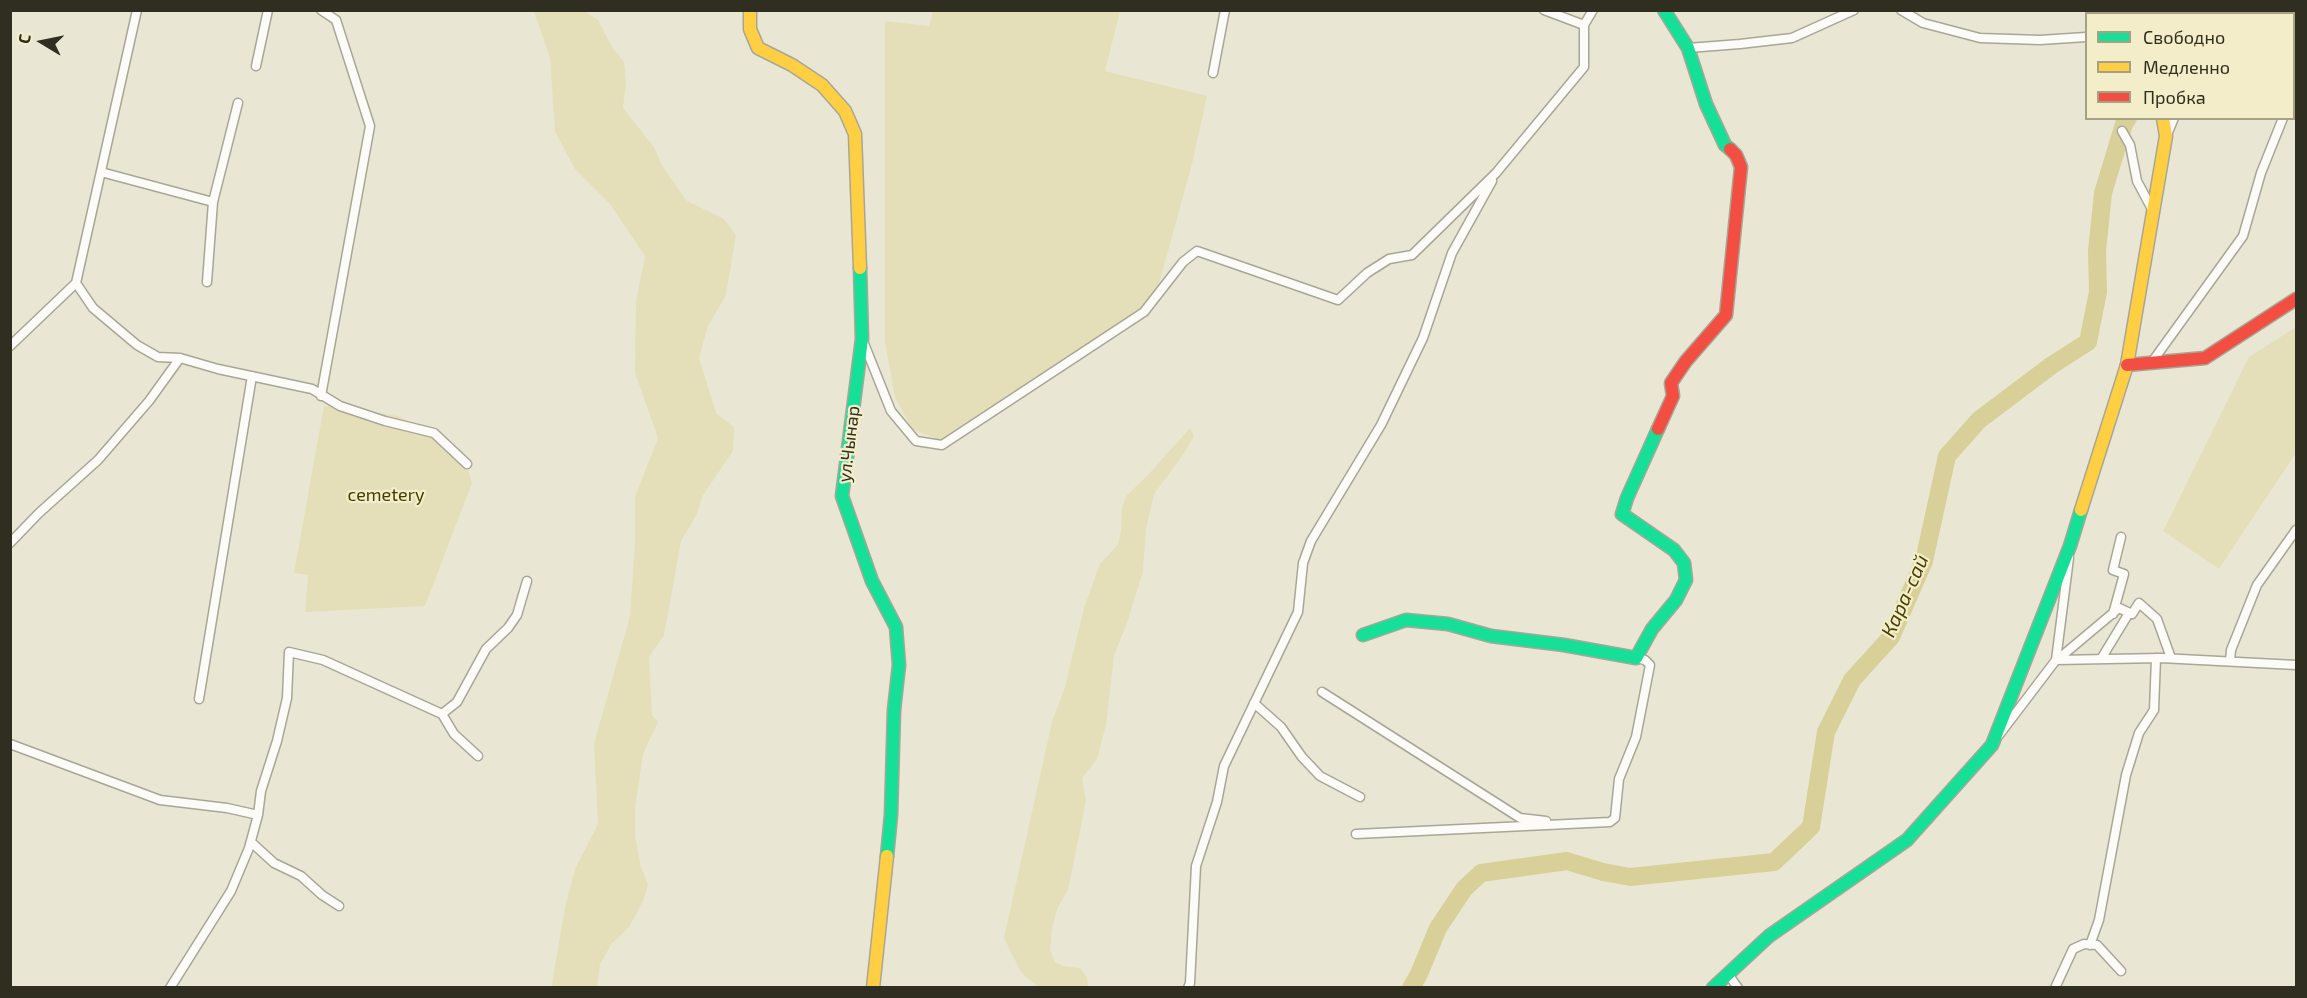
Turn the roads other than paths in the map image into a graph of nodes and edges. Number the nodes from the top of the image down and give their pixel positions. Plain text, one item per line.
1 (137, 10) edge
2 (268, 10) edge
3 (321, 10) edge
4 (750, 10) edge
5 (1225, 10) edge
6 (1544, 10) edge
7 (1593, 10) edge
8 (1664, 10) edge
9 (1854, 10) edge
10 (1901, 10) edge
11 (1584, 25) junction
12 (2085, 37) edge
13 (1688, 48) junction
14 (256, 66) dead end
15 (1212, 74) dead end
16 (238, 103) dead end
17 (2163, 120) edge
18 (2173, 120) edge
19 (2282, 120) edge
20 (2122, 131) dead end
21 (2166, 135) junction
22 (101, 171) junction
23 (1496, 172) junction
24 (213, 202) junction
25 (2153, 212) junction
26 (207, 282) dead end
27 (76, 283) junction
28 (2296, 299) edge
29 (862, 339) junction
30 (10, 346) edge
31 (180, 358) junction
32 (2152, 362) junction
33 (2127, 365) junction
34 (252, 376) junction
35 (321, 396) junction
36 (467, 464) dead end
37 (2296, 530) edge
38 (2121, 537) dead end
39 (10, 543) edge
40 (2070, 546) junction
41 (527, 581) dead end
42 (2129, 613) junction
43 (2113, 614) junction
44 (1363, 635) dead end
45 (1636, 658) junction
46 (2156, 658) junction
47 (2171, 658) junction
48 (2101, 659) junction
49 (2056, 660) junction
50 (2230, 661) junction
51 (2296, 665) edge
52 (1322, 692) dead end
53 (199, 699) dead end
54 (1254, 703) junction
55 (442, 714) junction
56 (10, 744) edge
57 (1992, 745) junction
58 (478, 756) dead end
59 (1360, 797) dead end
60 (258, 815) junction
61 (1610, 822) junction
62 (1356, 834) dead end
63 (251, 842) junction
64 (339, 906) dead end
65 (2090, 945) junction
66 (2121, 971) dead end
67 (1728, 974) junction
68 (170, 987) edge
69 (873, 987) edge
70 (1188, 987) edge
71 (1713, 987) edge
72 (1738, 987) edge
73 (2055, 987) edge

1 - 22 street
2 - 14 street
3 - 35 street
4 - 29 street, ул.Чынар
5 - 15 street
6 - 11 street
7 - 11 street
8 - 13 street
9 - 13 street
10 - 12 street
11 - 23 street
13 - 45 street
16 - 24 street
17 - 21 street
18 - 21 street
19 - 32 street
20 - 25 street
21 - 25 street
22 - 24 street
22 - 27 street
23 - 29 street
23 - 54 street
24 - 26 street
25 - 33 street
27 - 30 street
27 - 31 street
28 - 32 street
29 - 69 street, ул.Чынар
31 - 34 street
31 - 39 street
32 - 33 street
33 - 40 street
34 - 35 street
34 - 53 street
35 - 36 street
37 - 50 street
38 - 43 street
40 - 49 street
40 - 57 street
41 - 55 street
42 - 43 street
42 - 47 street
42 - 48 street
43 - 49 street
44 - 45 street
45 - 61 street
46 - 47 street
46 - 48 street
46 - 65 street
47 - 50 street
48 - 49 street
49 - 57 street
50 - 51 street
52 - 61 street
54 - 59 street
54 - 70 street
55 - 58 street
55 - 60 street
56 - 60 street
57 - 67 street
60 - 63 street
61 - 62 street
63 - 64 street
63 - 68 street
65 - 66 street
65 - 73 street
67 - 71 street
67 - 72 street

